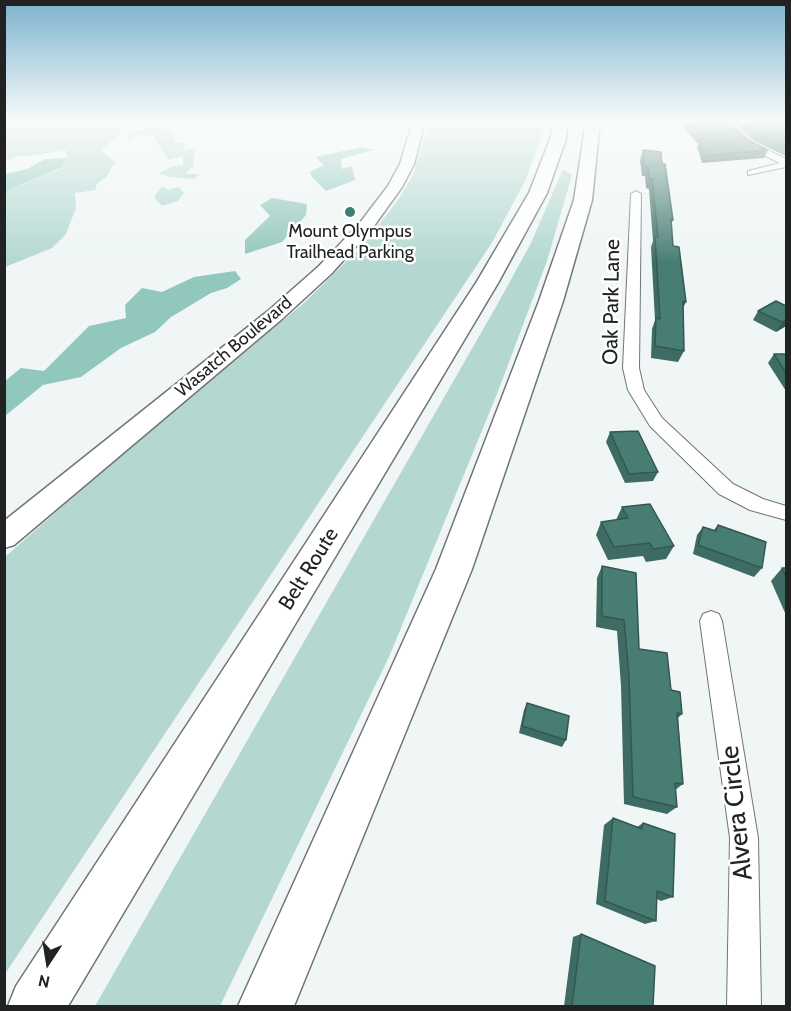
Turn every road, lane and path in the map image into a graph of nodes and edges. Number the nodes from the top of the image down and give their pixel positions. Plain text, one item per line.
1 (404, 168) edge
2 (547, 168) edge
3 (586, 168) edge
4 (768, 168) edge
5 (752, 173) dead end
6 (636, 194) dead end
7 (786, 513) edge
8 (4, 537) edge
9 (711, 621) dead end
10 (36, 1006) edge
11 (266, 1006) edge
12 (744, 1006) edge

1 - 8 street, Wasatch Boulevard
2 - 10 highway, Belt Route
3 - 11 highway
4 - 5 street
6 - 7 street, Oak Park Lane
9 - 12 street, Alvera Circle

